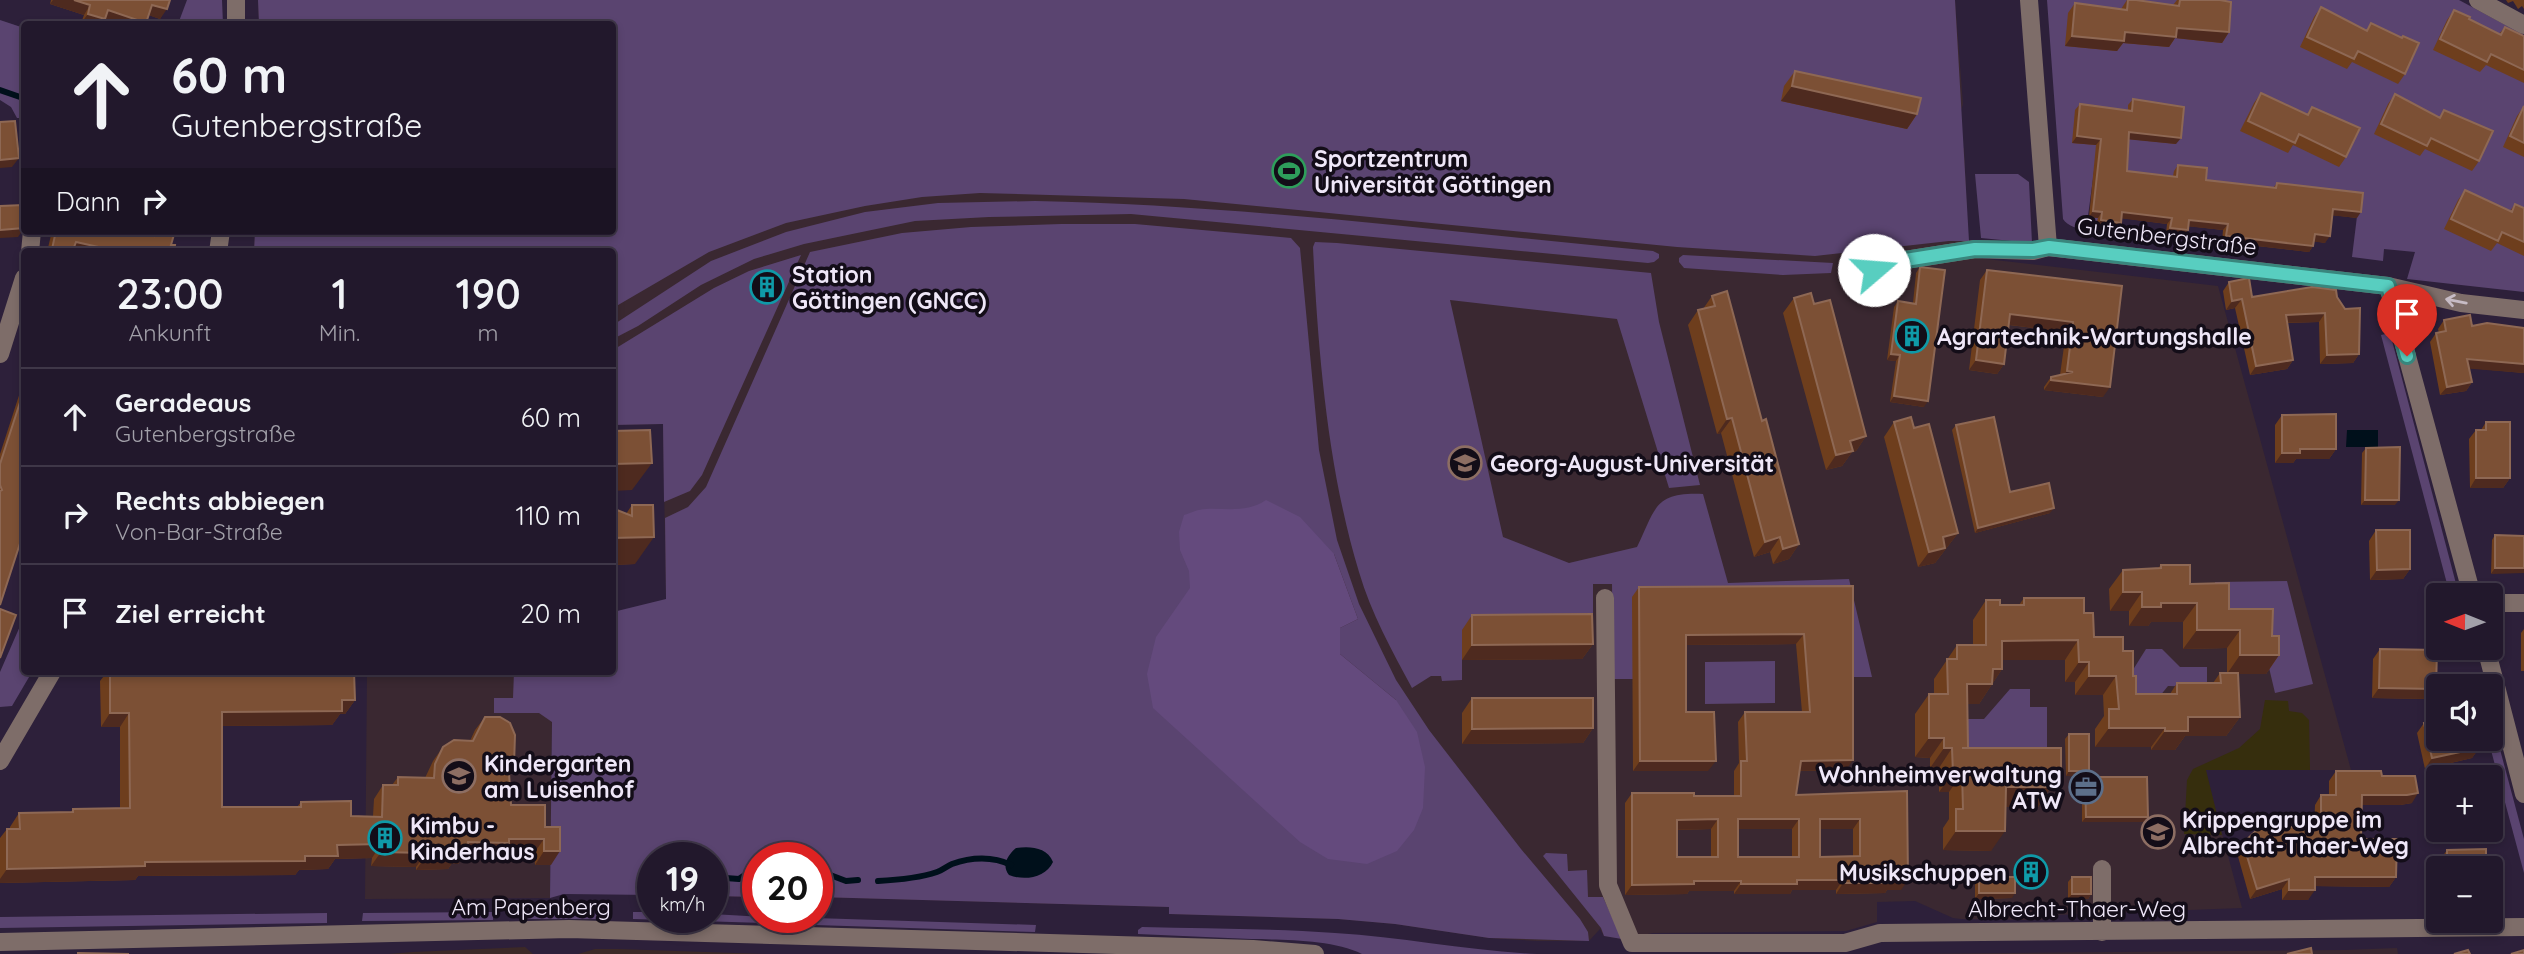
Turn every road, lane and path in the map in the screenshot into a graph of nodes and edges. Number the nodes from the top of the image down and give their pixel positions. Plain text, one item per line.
1 (236, 0) edge
2 (2029, 0) edge
3 (2478, 0) edge
4 (236, 21) edge
5 (2524, 24) edge
6 (2049, 247) junction
7 (1874, 270) dead end
8 (2388, 286) junction
9 (21, 287) edge
10 (2524, 310) edge
11 (1, 347) edge
12 (2469, 583) edge
13 (1605, 598) dead end
14 (2503, 603) edge
15 (2524, 603) edge
16 (2489, 660) edge
17 (50, 675) edge
18 (6, 736) edge
19 (0, 761) edge
20 (2524, 794) edge
21 (2102, 869) dead end
22 (2524, 927) edge
23 (2102, 932) junction
24 (0, 942) edge
25 (1065, 949) edge
26 (1112, 950) edge
27 (1315, 954) edge

1 - 4 street
2 - 6 street, Gutenbergstraße
3 - 5 street
6 - 7 street
6 - 8 street, Gutenbergstraße
10 -> 8 street, Gutenbergstraße
8 - 12 street
9 - 11 street
13 - 23 street, Albrecht-Thaer-Weg
14 - 15 street
16 - 20 street
17 - 18 street
18 - 19 street
21 - 23 street
22 - 23 street, Albrecht-Thaer-Weg
24 - 25 street, Am Papenberg
25 - 26 street, Am Papenberg
26 - 27 street, Am Papenberg

